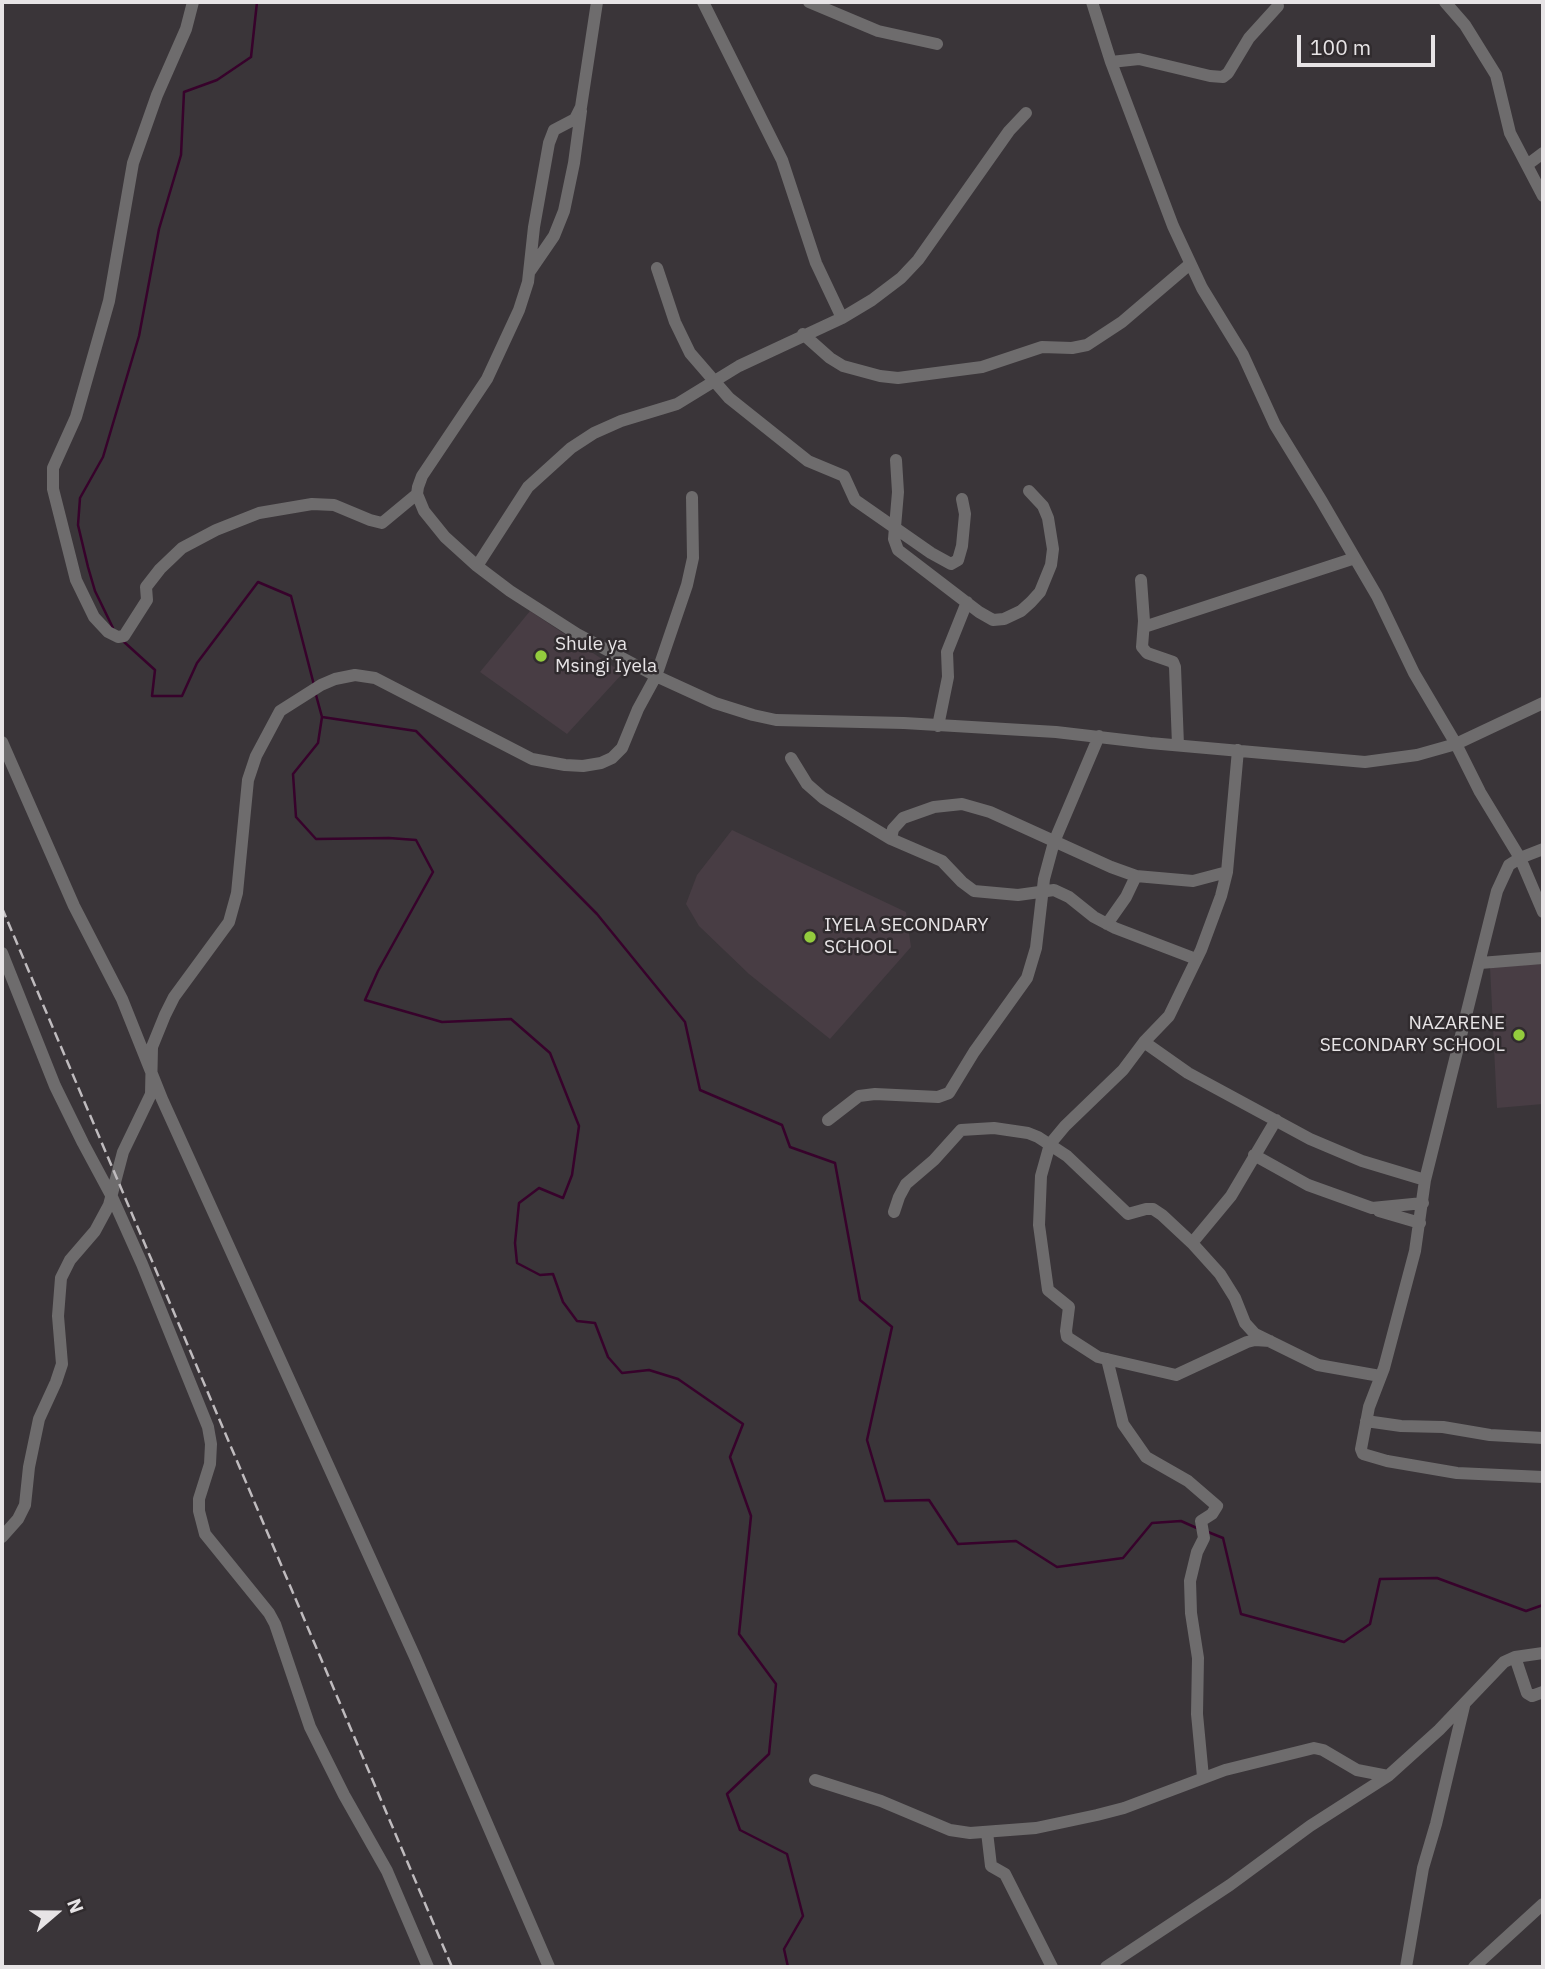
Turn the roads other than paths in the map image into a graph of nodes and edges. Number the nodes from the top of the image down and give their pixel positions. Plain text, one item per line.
1 (193, 2) edge
2 (597, 2) edge
3 (703, 2) edge
4 (809, 2) edge
5 (1091, 2) edge
6 (1445, 2) edge
7 (1278, 6) dead end
8 (937, 44) dead end
9 (1111, 62) junction
10 (581, 107) junction
11 (1026, 113) dead end
12 (1543, 153) edge
13 (1527, 165) junction
14 (1543, 196) edge
15 (1190, 264) junction
16 (657, 268) dead end
17 (529, 272) junction
18 (842, 318) junction
19 (803, 334) junction
20 (713, 381) junction
21 (896, 460) dead end
22 (1029, 491) dead end
23 (418, 494) junction
24 (692, 497) dead end
25 (962, 499) dead end
26 (896, 527) junction
27 (1355, 558) junction
28 (477, 566) junction
29 (1141, 580) dead end
30 (967, 602) junction
31 (1144, 627) junction
32 (656, 676) junction
33 (1543, 703) edge
34 (938, 726) junction
35 (1100, 736) junction
36 (2, 742) edge
37 (1457, 744) junction
38 (1178, 746) junction
39 (1238, 750) junction
40 (792, 758) dead end
41 (891, 839) junction
42 (1054, 842) junction
43 (1543, 849) edge
44 (1520, 858) junction
45 (1227, 872) junction
46 (1136, 876) junction
47 (1043, 890) junction
48 (1543, 912) edge
49 (1107, 924) junction
50 (2, 953) edge
51 (1543, 958) edge
52 (1196, 959) junction
53 (1479, 963) junction
54 (1144, 1042) junction
55 (152, 1070) junction
56 (828, 1120) dead end
57 (1276, 1120) junction
58 (1050, 1144) junction
59 (1254, 1155) junction
60 (1425, 1180) junction
61 (112, 1197) junction
62 (1423, 1203) junction
63 (1372, 1208) junction
64 (894, 1212) dead end
65 (1420, 1223) junction
66 (1192, 1243) junction
67 (1270, 1341) junction
68 (1107, 1359) junction
69 (1380, 1376) junction
70 (1366, 1421) junction
71 (1543, 1438) edge
72 (1543, 1477) edge
73 (2, 1537) edge
74 (1543, 1653) edge
75 (1515, 1657) junction
76 (1543, 1692) edge
77 (1464, 1706) junction
78 (1388, 1776) junction
79 (1203, 1777) junction
80 (815, 1780) dead end
81 (987, 1832) junction
82 (1543, 1904) edge
83 (428, 1967) edge
84 (550, 1967) edge
85 (1052, 1967) edge
86 (1106, 1967) edge
87 (1406, 1967) edge
88 (1474, 1967) edge

1 - 23 street
2 - 10 street
3 - 18 street
4 - 8 street
5 - 9 street
6 - 13 street
7 - 9 street
9 - 15 street
10 - 17 street
10 - 17 street
11 - 18 street
12 - 13 street
13 - 14 street
15 - 19 street
15 - 27 street
16 - 20 street
17 - 23 street
18 - 19 street
19 - 20 street
20 - 26 street
20 - 28 street
21 - 26 street
22 - 30 street
23 - 28 street
24 - 32 street
25 - 26 street
26 - 30 street
27 - 31 street
27 - 37 street
28 - 32 street
29 - 31 street
30 - 34 street
31 - 38 street
32 - 34 street
32 - 55 street
33 - 37 street
34 - 35 street
35 - 38 street
35 - 42 street
36 - 55 street
37 - 39 street
37 - 44 street
38 - 39 street
39 - 45 street
40 - 41 street
41 - 42 street
41 - 47 street
42 - 46 street
42 - 47 street
43 - 44 street
44 - 48 street
44 - 53 street
45 - 46 street
45 - 52 street
46 - 49 street
47 - 49 street
47 - 56 street
49 - 52 street
50 - 61 street
51 - 53 street
52 - 54 street
53 - 60 street
54 - 57 street
54 - 58 street
55 - 61 street
55 - 84 street
57 - 59 street
57 - 60 street
58 - 64 street
58 - 66 street
58 - 68 street
59 - 63 street
59 - 66 street
60 - 62 street
61 - 73 street
61 - 83 street
62 - 63 street
62 - 65 street
63 - 65 street
65 - 69 street
66 - 67 street
67 - 68 street
67 - 69 street
68 - 79 street
69 - 70 street
70 - 71 street
70 - 72 street
74 - 75 street
75 - 76 street
75 - 77 street
77 - 78 street
77 - 87 street
78 - 79 street
78 - 86 street
79 - 81 street
80 - 81 street
81 - 85 street
82 - 88 street

